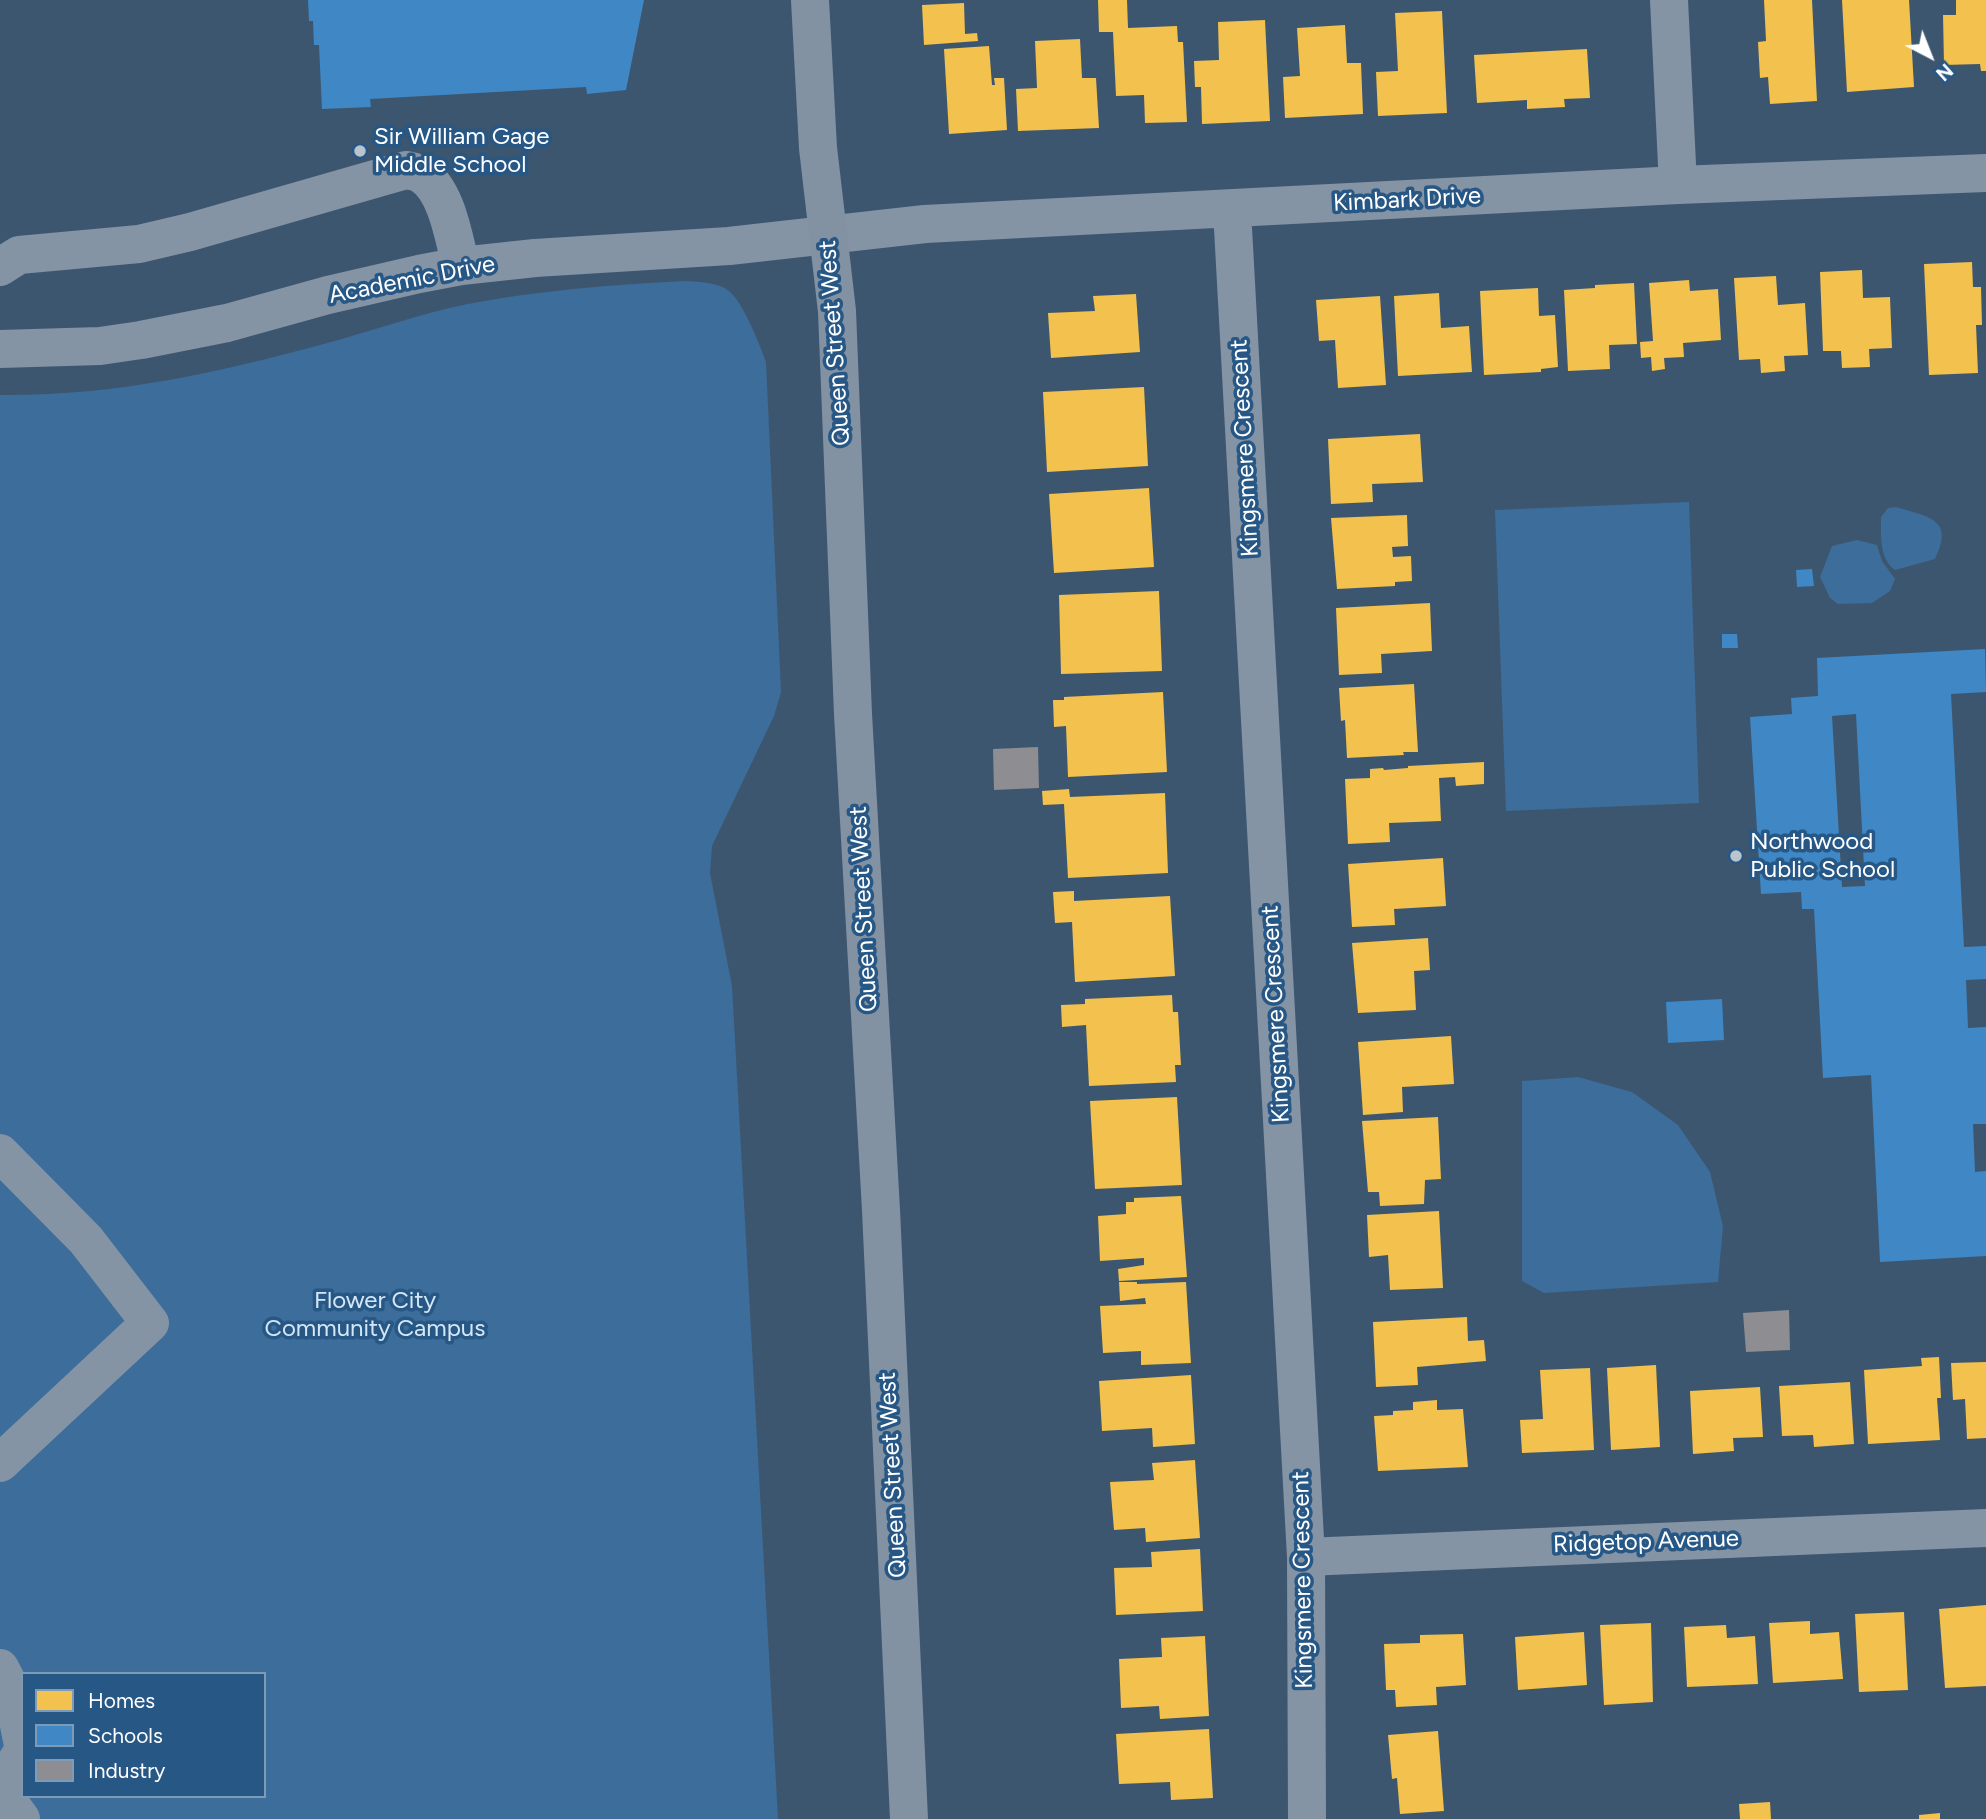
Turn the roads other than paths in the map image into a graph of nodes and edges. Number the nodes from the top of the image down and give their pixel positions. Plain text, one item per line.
1 (810, 0) edge
2 (1669, 0) edge
3 (1986, 173) edge
4 (1678, 185) junction
5 (1232, 210) junction
6 (828, 235) junction
7 (461, 266) junction
8 (0, 267) edge
9 (0, 349) edge
10 (0, 1153) edge
11 (0, 1463) edge
12 (1986, 1528) edge
13 (1306, 1557) junction
14 (0, 1668) edge
15 (21, 1735) edge
16 (21, 1754) edge
17 (0, 1788) edge
18 (22, 1819) edge
19 (909, 1819) edge
20 (1307, 1819) edge

1 - 6 main road, Queen Street West
2 - 4 street
3 - 4 street, Kimbark Drive
4 - 5 street, Kimbark Drive
5 - 6 street, Kimbark Drive
5 - 13 street, Kingsmere Crescent
6 - 7 street, Academic Drive
6 - 19 main road, Queen Street West
7 - 8 street
7 - 9 street, Academic Drive
10 - 11 street
12 - 13 street, Ridgetop Avenue
13 - 20 street, Kingsmere Crescent
14 - 15 street
16 - 17 street
17 - 18 street

